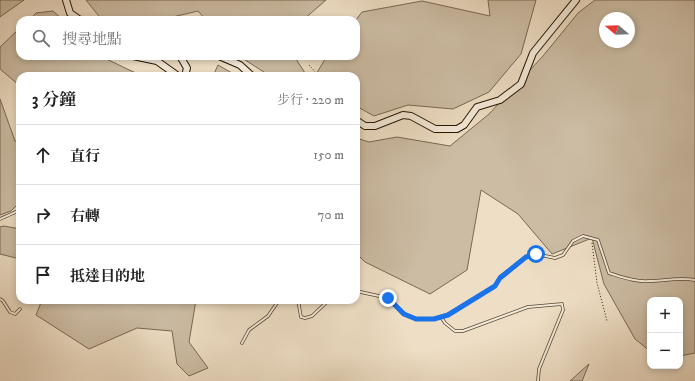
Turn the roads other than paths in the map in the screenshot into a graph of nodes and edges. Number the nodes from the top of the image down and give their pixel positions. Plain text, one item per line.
1 (66, 0) edge
2 (576, 0) edge
3 (75, 16) edge
4 (152, 60) edge
5 (182, 60) edge
6 (228, 60) edge
7 (172, 72) edge
8 (186, 72) edge
9 (248, 72) edge
10 (360, 122) edge
11 (16, 212) edge
12 (0, 219) edge
13 (695, 280) edge
14 (360, 291) edge
15 (0, 299) edge
16 (276, 304) edge
17 (299, 304) edge
18 (324, 304) edge
19 (20, 309) dead end
20 (441, 317) junction
21 (242, 343) dead end
22 (538, 381) edge

1 - 3 street
2 - 10 street
4 - 7 street
5 - 8 street
6 - 9 street
11 - 12 lane
13 - 20 lane
14 - 20 lane
15 - 19 lane
16 - 21 lane
17 - 18 lane
20 - 22 lane

